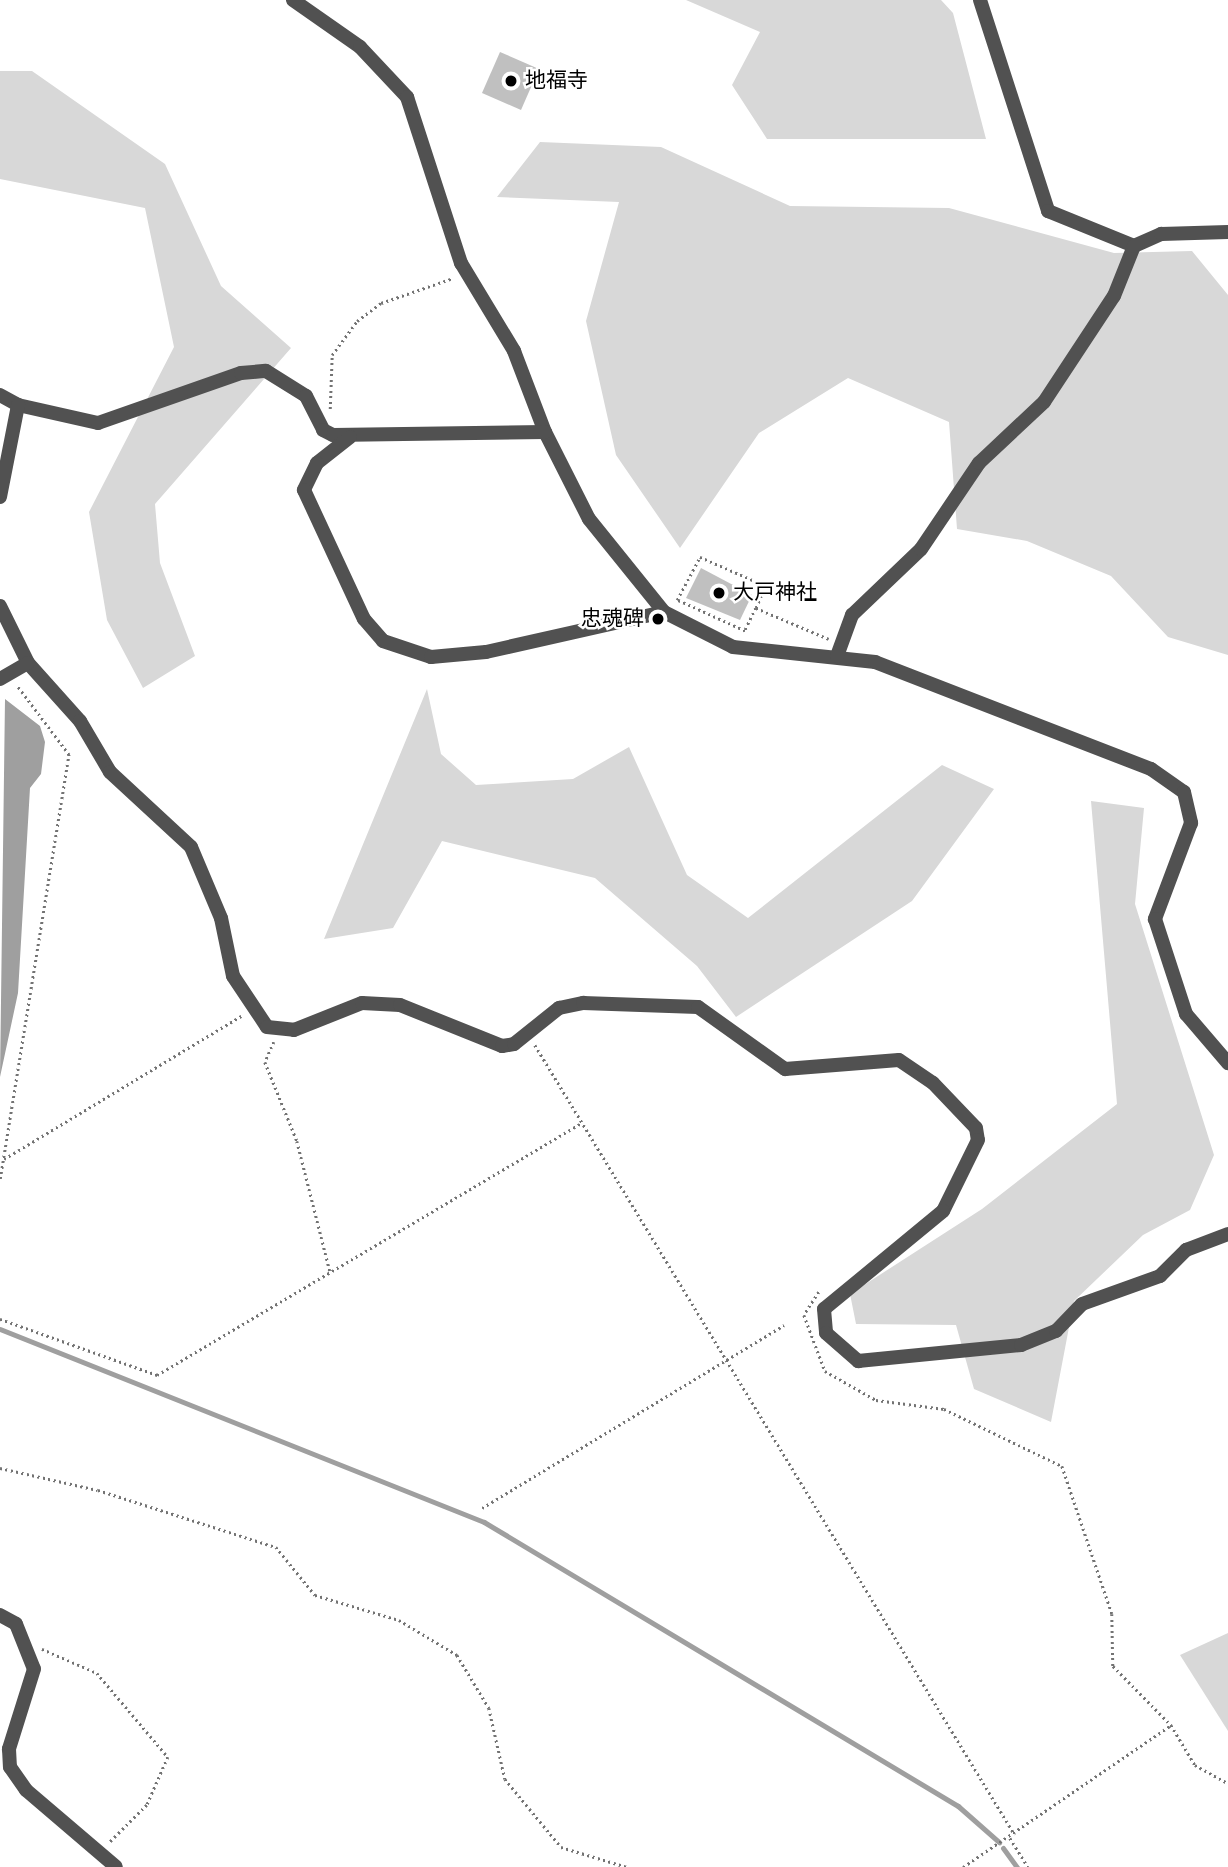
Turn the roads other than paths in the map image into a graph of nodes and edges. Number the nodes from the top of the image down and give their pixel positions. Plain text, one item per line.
1 (293, 0) edge
2 (980, 0) edge
3 (1228, 232) edge
4 (1133, 246) junction
5 (0, 395) edge
6 (18, 405) junction
7 (545, 432) junction
8 (350, 437) junction
9 (0, 497) edge
10 (0, 606) edge
11 (664, 612) junction
12 (838, 650) junction
13 (28, 663) junction
14 (4, 677) edge
15 (1228, 1063) edge
16 (1228, 1234) edge
17 (0, 1615) edge
18 (116, 1867) edge

1 - 7 street
2 - 4 street
3 - 4 street
4 - 12 street
5 - 6 street
6 - 8 street
6 - 9 street
7 - 8 street
7 - 11 street
8 - 11 street
10 - 13 street
11 - 12 street
12 - 15 street
13 - 14 street
13 - 16 street
17 - 18 street

